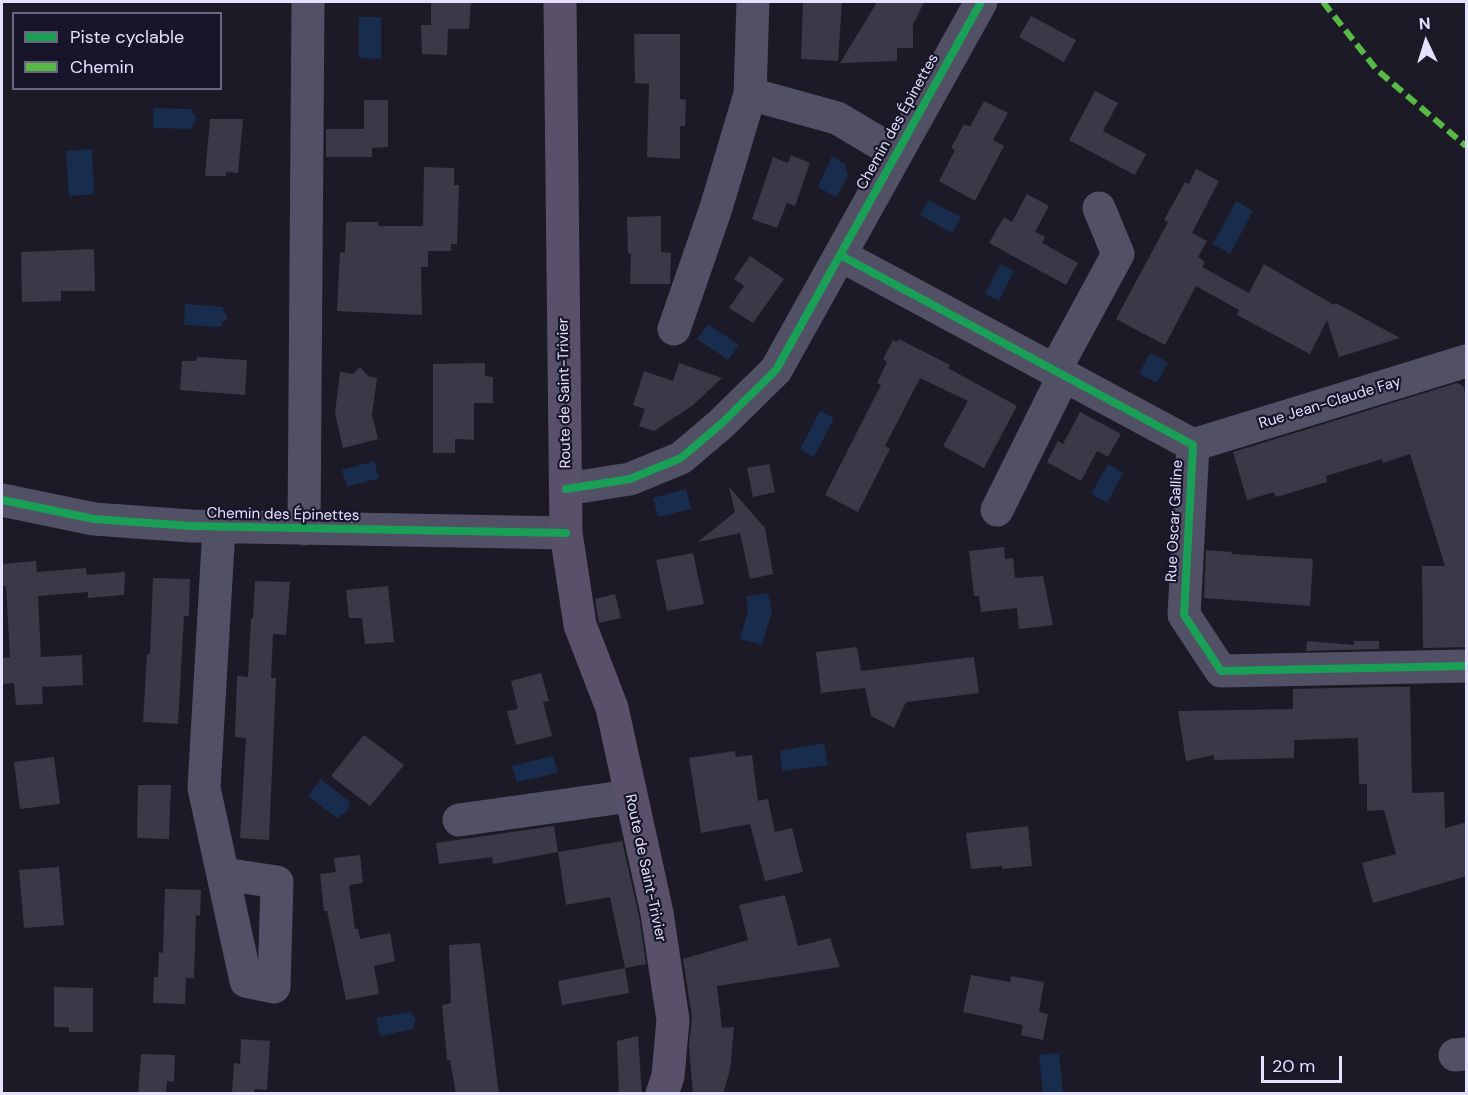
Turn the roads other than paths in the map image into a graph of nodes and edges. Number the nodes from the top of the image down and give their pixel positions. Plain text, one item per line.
1 (289, 2) edge
2 (308, 2) edge
3 (560, 2) edge
4 (753, 2) edge
5 (981, 2) edge
6 (750, 94) junction
7 (897, 153) junction
8 (1099, 208) dead end
9 (840, 255) junction
10 (674, 329) dead end
11 (1467, 361) edge
12 (1060, 372) junction
13 (1193, 445) junction
14 (566, 489) junction
15 (2, 500) edge
16 (997, 510) dead end
17 (219, 527) junction
18 (295, 529) junction
19 (566, 533) junction
20 (1467, 666) edge
21 (630, 796) junction
22 (459, 820) dead end
23 (223, 874) dead end
24 (662, 1094) edge

1 - 18 street
2 - 18 street
3 - 14 main road, Route de Saint-Trivier
4 - 6 street
5 - 7 street, Chemin des Épinettes
6 - 7 street
6 - 10 street
7 - 9 street, Chemin des Épinettes
8 - 12 street
9 - 12 street, Rue Oscar Galline
9 - 14 street, Chemin des Épinettes
11 - 13 street, Rue Jean-Claude Fay
12 - 13 street, Rue Oscar Galline
12 - 16 street
13 - 20 street, Rue Oscar Galline
14 - 19 main road, Route de Saint-Trivier
15 - 17 street, Chemin des Épinettes
17 - 18 street, Chemin des Épinettes
17 - 23 street
18 - 19 street, Chemin des Épinettes
19 - 21 main road, Route de Saint-Trivier
21 - 22 street
21 - 24 main road, Route de Saint-Trivier

